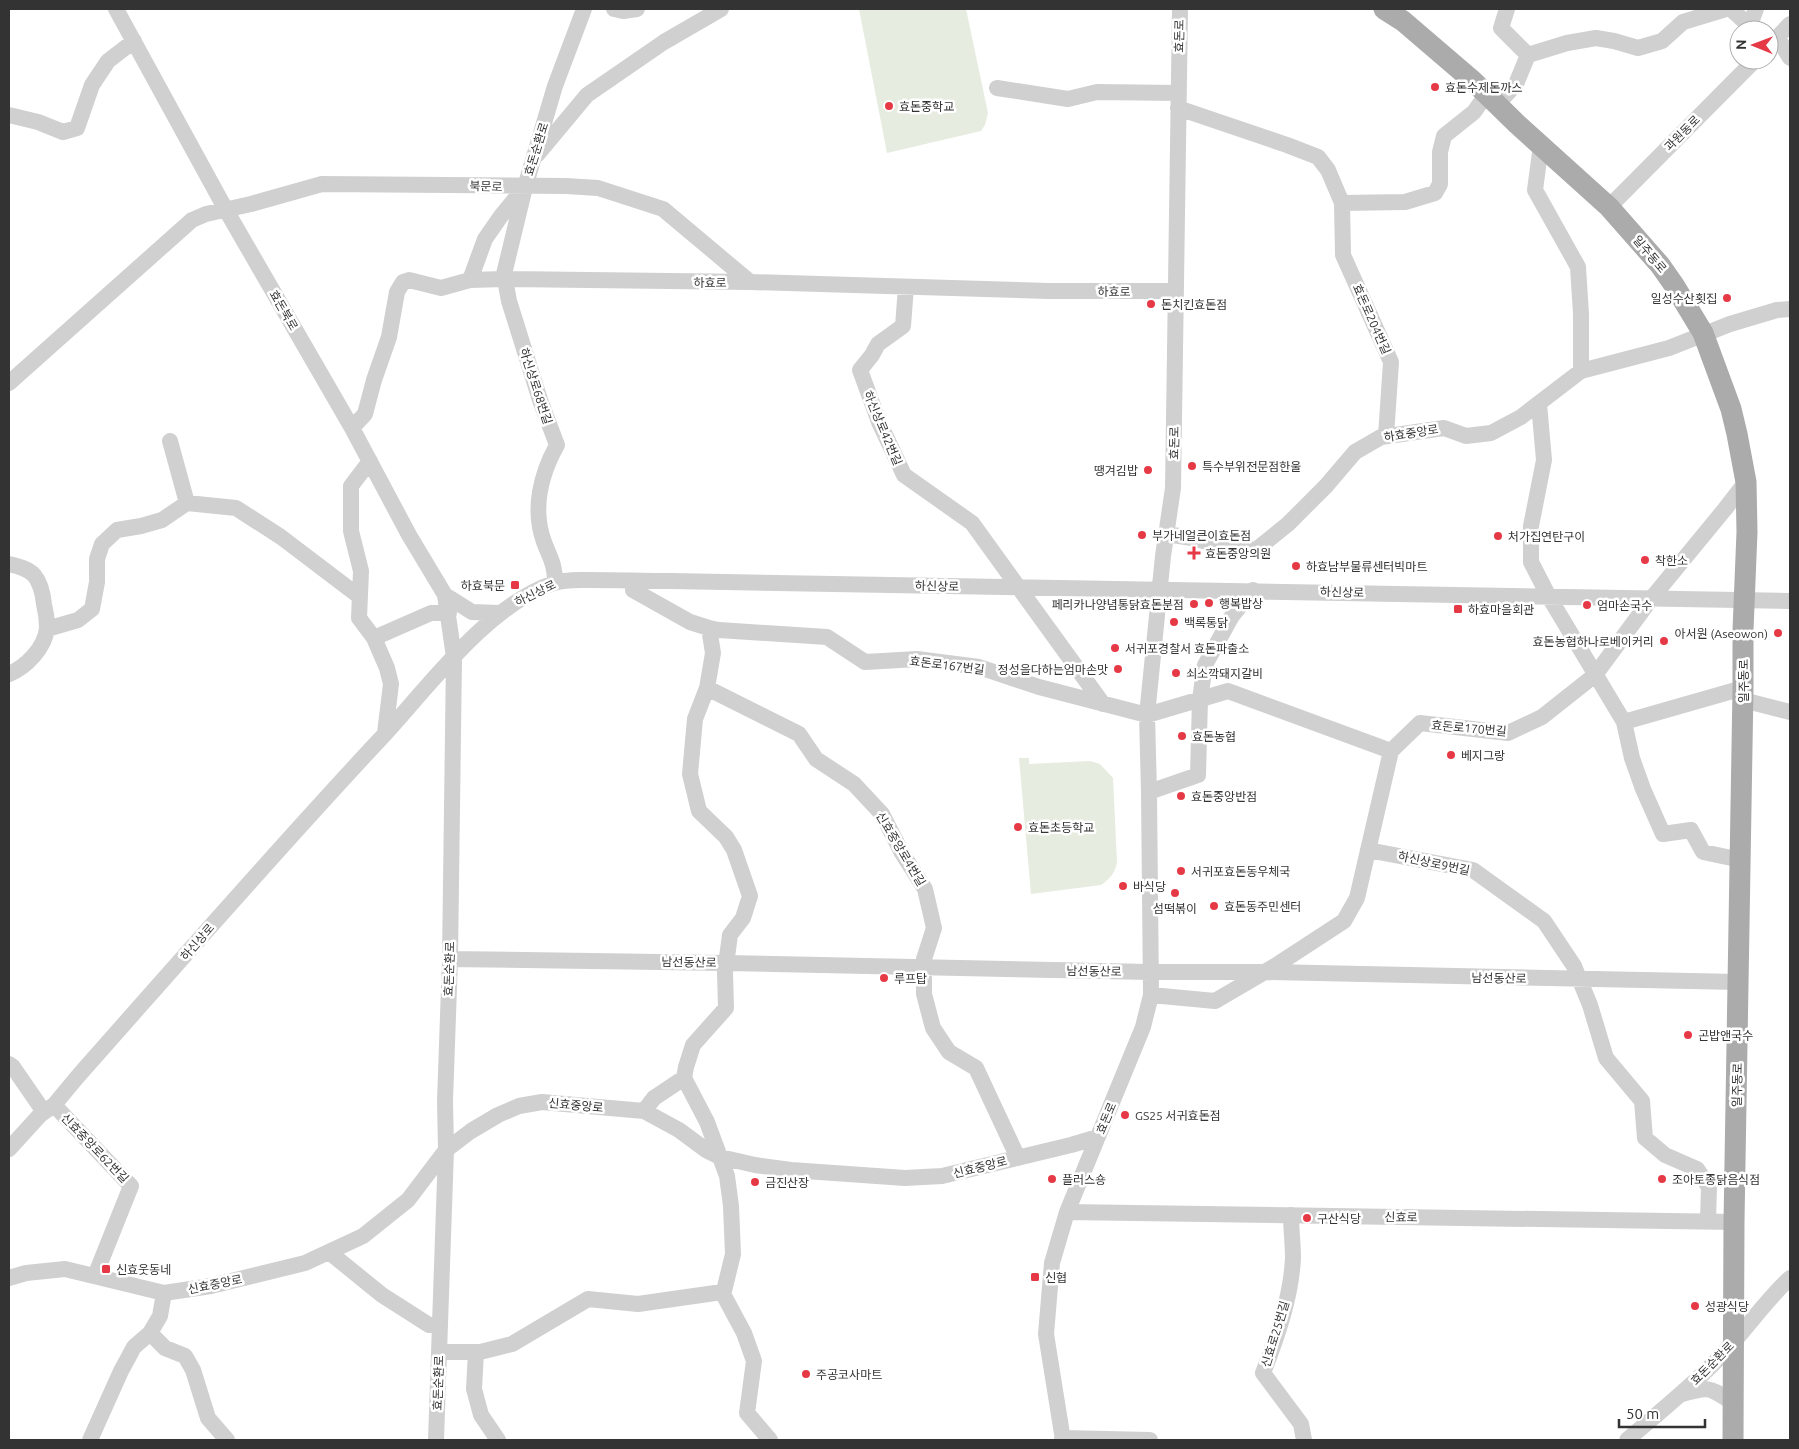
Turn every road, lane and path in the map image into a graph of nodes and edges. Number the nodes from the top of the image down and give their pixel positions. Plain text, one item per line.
1 (116, 9) edge
2 (584, 9) edge
3 (614, 9) edge
4 (637, 9) edge
5 (721, 9) edge
6 (1180, 9) edge
7 (1384, 9) edge
8 (1507, 9) edge
9 (1726, 9) edge
10 (1731, 9) edge
11 (1398, 15) edge
12 (1744, 20) edge
13 (1790, 24) edge
14 (1779, 36) edge
15 (134, 41) junction
16 (1779, 48) edge
17 (1528, 56) junction
18 (1790, 58) edge
19 (1745, 70) edge
20 (997, 88) dead end
21 (1491, 100) junction
22 (1178, 101) junction
23 (9, 115) edge
24 (1541, 146) junction
25 (533, 161) junction
26 (525, 187) junction
27 (1342, 203) junction
28 (1609, 207) junction
29 (226, 210) junction
30 (505, 279) junction
31 (470, 280) junction
32 (750, 282) junction
33 (906, 287) junction
34 (1176, 291) junction
35 (1790, 309) edge
36 (1704, 333) junction
37 (1581, 371) junction
38 (9, 383) edge
39 (1539, 404) junction
40 (352, 428) junction
41 (1386, 436) junction
42 (170, 441) dead end
43 (370, 461) junction
44 (1746, 482) junction
45 (187, 503) junction
46 (1166, 534) junction
47 (9, 564) edge
48 (633, 581) junction
49 (555, 582) junction
50 (1018, 587) junction
51 (1160, 590) junction
52 (1253, 590) junction
53 (445, 595) junction
54 (360, 597) junction
55 (1549, 597) junction
56 (1651, 599) junction
57 (1744, 600) junction
58 (1790, 601) edge
59 (449, 613) junction
60 (499, 613) junction
61 (709, 628) junction
62 (47, 629) junction
63 (374, 638) junction
64 (454, 657) junction
65 (9, 674) edge
66 (1595, 675) junction
67 (707, 688) junction
68 (1743, 694) junction
69 (1200, 699) junction
70 (1102, 704) junction
71 (1790, 712) edge
72 (1147, 715) junction
73 (1624, 722) junction
74 (385, 733) junction
75 (1391, 751) junction
76 (1149, 792) junction
77 (1368, 850) junction
78 (1741, 860) junction
79 (450, 959) junction
80 (726, 963) junction
81 (924, 968) junction
82 (1150, 972) junction
83 (1265, 972) junction
84 (1580, 980) junction
85 (1738, 982) junction
86 (1151, 995) junction
87 (9, 1064) edge
88 (684, 1078) junction
89 (49, 1109) junction
90 (644, 1111) junction
91 (1098, 1137) junction
92 (9, 1149) edge
93 (446, 1150) junction
94 (720, 1157) junction
95 (1018, 1158) junction
96 (1067, 1212) junction
97 (1291, 1215) junction
98 (1708, 1221) junction
99 (1734, 1222) junction
100 (328, 1252) junction
101 (95, 1276) junction
102 (9, 1278) edge
103 (1790, 1278) edge
104 (164, 1293) junction
105 (723, 1293) junction
106 (439, 1325) junction
107 (150, 1333) junction
108 (1733, 1343) junction
109 (439, 1352) junction
110 (476, 1352) junction
111 (1682, 1394) junction
112 (1733, 1403) junction
113 (1063, 1439) edge
114 (90, 1440) edge
115 (227, 1440) edge
116 (436, 1440) edge
117 (498, 1440) edge
118 (770, 1440) edge
119 (1150, 1440) edge
120 (1304, 1440) edge
121 (1627, 1440) edge
122 (1733, 1440) edge

1 - 15 street, 효돈북로
2 - 25 street, 효돈순환로
3 - 4 street
5 - 25 street
6 - 22 street, 효돈로
7 - 11 main road, 일주동로
8 - 17 street
9 - 17 street
10 - 12 street
11 - 21 main road, 일주동로
13 - 14 street
15 - 23 street
15 - 29 street, 효돈북로
16 - 18 street
17 - 21 street
19 - 28 street, 과원동로
20 - 22 street
21 - 24 main road, 일주동로
21 - 27 street
22 - 27 street, 효돈로204번길
22 - 34 street, 효돈로
24 - 28 main road, 일주동로
24 - 37 street
25 - 26 street, 효돈순환로
26 - 29 street, 북문로
26 - 30 street, 하신상로68번길
26 - 31 street, 효돈순환로
26 - 32 street, 북문로
27 - 41 street, 효돈로204번길
28 - 36 main road, 일주동로
29 - 38 street, 북문로
29 - 40 street, 효돈북로
30 - 31 street, 하효로
30 - 32 street, 하효로
30 - 49 street, 하신상로68번길
31 - 40 street, 하효로
32 - 33 street, 하효로
33 - 34 street, 하효로
33 - 50 street, 하신상로42번길
34 - 46 street, 효돈로
35 - 36 street, 하효중앙로
36 - 37 street, 하효중앙로
36 - 44 main road, 일주동로
37 - 39 street, 하효중앙로
39 - 41 street, 하효중앙로
39 - 55 street
40 - 43 street, 효돈북로
41 - 46 street, 하효중앙로
42 - 45 street
43 - 53 street, 효돈북로
43 - 54 street
44 - 56 street, 효돈로170번길
44 - 57 main road, 일주동로
45 - 54 street
45 - 62 street
46 - 51 street, 효돈로
47 - 62 street
48 - 49 street, 하신상로
48 - 50 street, 하신상로
48 - 61 street, 효돈로167번길
49 - 60 street, 하신상로
50 - 51 street, 하신상로
50 - 70 street
51 - 52 street, 하신상로
51 - 72 street, 효돈로
52 - 55 street, 하신상로
52 - 69 street
53 - 59 street, 효돈북로
53 - 60 street
54 - 63 street
55 - 56 street, 하신상로
55 - 66 street
56 - 57 street, 하신상로
56 - 66 street, 효돈로170번길
57 - 58 street, 하신상로
57 - 68 main road, 일주동로
59 - 63 street
59 - 64 street, 효돈순환로
60 - 64 street, 하신상로
61 - 67 street
61 - 70 street, 효돈로167번길
62 - 65 street
63 - 74 street
64 - 74 street, 하신상로
64 - 79 street, 효돈순환로
66 - 73 street
66 - 75 street, 효돈로170번길
67 - 80 street
67 - 81 street, 신효중앙로4번길
68 - 71 street
68 - 73 street
68 - 78 main road, 일주동로
69 - 72 street
69 - 75 street
69 - 76 street
70 - 72 street, 효돈로167번길
72 - 76 street, 효돈로
73 - 78 street
74 - 89 street, 하신상로
75 - 77 street
76 - 82 street, 효돈로
77 - 83 street
77 - 84 street, 하신상로9번길
78 - 85 main road, 일주동로
79 - 80 street, 남선동산로
79 - 93 street, 효돈순환로
80 - 81 street, 남선동산로
80 - 88 street
81 - 82 street, 남선동산로
81 - 95 street, 신효중앙로4번길
82 - 83 street, 남선동산로
82 - 86 street, 효돈로
83 - 84 street, 남선동산로
83 - 86 street
84 - 85 street, 남선동산로
84 - 98 street
85 - 99 main road, 일주동로
86 - 91 street, 효돈로
87 - 89 street, 신효중앙로62번길
88 - 90 street
88 - 94 street
89 - 92 street, 하신상로
89 - 101 street, 신효중앙로62번길
90 - 93 street, 신효중앙로
90 - 94 street, 신효중앙로
91 - 95 street, 신효중앙로
91 - 96 street, 효돈로
93 - 100 street, 신효중앙로
93 - 106 street, 효돈순환로
94 - 95 street, 신효중앙로
94 - 105 street
96 - 97 street, 신효로
96 - 113 street, 효돈로
97 - 98 street, 신효로
97 - 120 street, 신효로25번길
98 - 99 street, 신효로
99 - 108 main road, 일주동로
100 - 104 street, 신효중앙로
100 - 106 street
101 - 102 street, 신효중앙로
101 - 104 street, 신효중앙로
103 - 108 street, 효돈순환로
104 - 107 street
105 - 110 street
105 - 118 street
106 - 109 street, 효돈순환로
107 - 114 street
107 - 115 street
108 - 111 street, 효돈순환로
108 - 112 main road, 일주동로
109 - 110 street
109 - 116 street, 효돈순환로
110 - 117 street
111 - 112 street
111 - 121 street, 효돈순환로
112 - 122 main road, 일주동로
113 - 119 street

